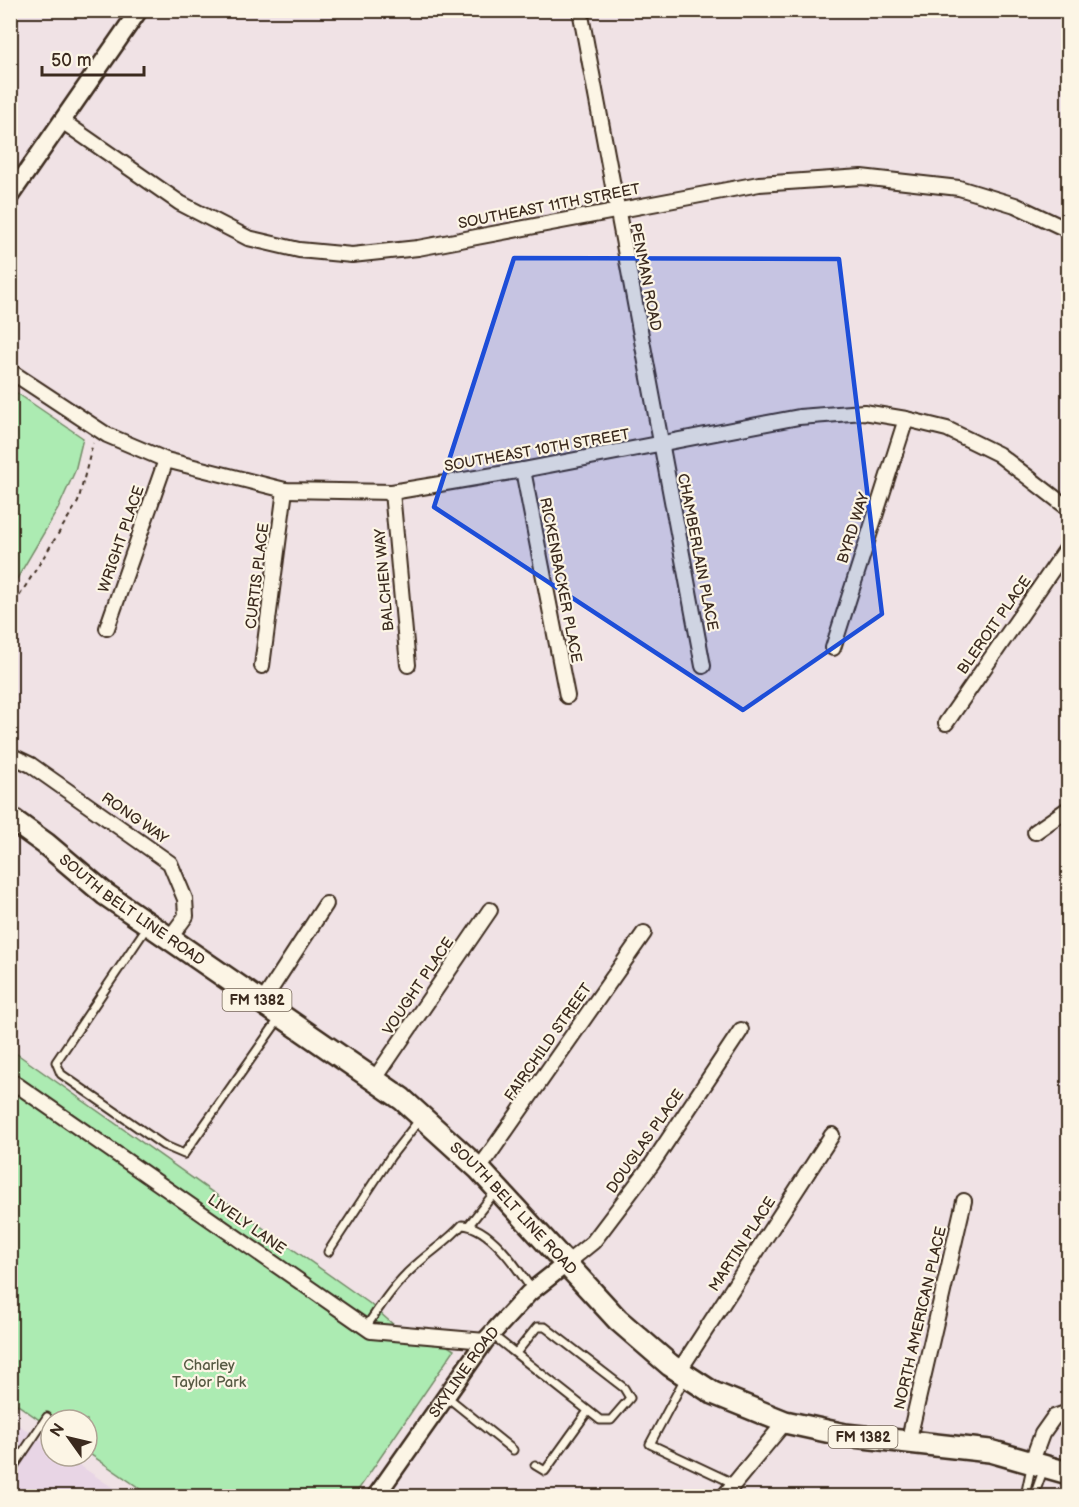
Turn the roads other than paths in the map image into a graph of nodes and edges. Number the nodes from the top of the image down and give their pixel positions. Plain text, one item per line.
1 (138, 10) edge
2 (579, 10) edge
3 (62, 121) junction
4 (11, 195) edge
5 (617, 210) junction
6 (1068, 230) edge
7 (10, 371) edge
8 (906, 419) junction
9 (661, 444) junction
10 (166, 460) junction
11 (523, 470) junction
12 (285, 489) junction
13 (392, 492) junction
14 (1068, 508) edge
15 (1068, 547) edge
16 (106, 628) dead end
17 (833, 648) dead end
18 (408, 665) dead end
19 (262, 666) dead end
20 (703, 666) dead end
21 (567, 696) dead end
22 (946, 723) dead end
23 (10, 754) edge
24 (1068, 809) edge
25 (12, 822) edge
26 (1035, 832) dead end
27 (326, 904) dead end
28 (490, 910) dead end
29 (149, 924) junction
30 (644, 933) dead end
31 (169, 939) junction
32 (261, 1004) junction
33 (280, 1017) junction
34 (741, 1030) dead end
35 (10, 1080) edge
36 (374, 1080) junction
37 (422, 1117) junction
38 (832, 1135) dead end
39 (479, 1169) junction
40 (497, 1189) junction
41 (964, 1201) dead end
42 (469, 1225) junction
43 (328, 1252) dead end
44 (567, 1263) junction
45 (532, 1290) junction
46 (366, 1327) junction
47 (488, 1337) junction
48 (516, 1353) junction
49 (683, 1373) junction
50 (446, 1396) junction
51 (588, 1410) junction
52 (1068, 1412) edge
53 (785, 1422) junction
54 (39, 1429) edge
55 (908, 1443) junction
56 (513, 1450) dead end
57 (1039, 1463) junction
58 (535, 1465) dead end
59 (10, 1472) edge
60 (1068, 1473) edge
61 (735, 1484) junction
62 (376, 1497) edge
63 (724, 1497) edge
64 (1025, 1497) edge
65 (1034, 1497) edge

1 - 3 street
2 - 5 street, PENMAN ROAD
3 - 4 street
3 - 5 street, SOUTHEAST 11TH STREET
5 - 6 street, SOUTHEAST 11TH STREET
5 - 9 street, PENMAN ROAD
7 - 10 street, SOUTHEAST 10TH STREET
8 - 9 street, SOUTHEAST 10TH STREET
8 - 14 street, SOUTHEAST 10TH STREET
8 - 17 street, BYRD WAY
9 - 11 street, SOUTHEAST 10TH STREET
9 - 20 street, CHAMBERLAIN PLACE
10 - 12 street, SOUTHEAST 10TH STREET
10 - 16 street, WRIGHT PLACE
11 - 13 street, SOUTHEAST 10TH STREET
11 - 21 street, RICKENBACKER PLACE
12 - 13 street, SOUTHEAST 10TH STREET
12 - 19 street, CURTIS PLACE
13 - 18 street, BALCHEN WAY
15 - 22 street, BLEROIT PLACE
23 - 31 street, RONG WAY
24 - 26 street
25 - 29 main road, SOUTH BELT LINE ROAD / FM 1382
27 - 32 street
28 - 36 street, VOUGHT PLACE
29 - 31 main road, SOUTH BELT LINE ROAD / FM 1382
29 - 33 lane
30 - 39 street, FAIRCHILD STREET
31 - 32 main road, SOUTH BELT LINE ROAD / FM 1382
32 - 33 main road, SOUTH BELT LINE ROAD / FM 1382
33 - 36 main road, SOUTH BELT LINE ROAD / FM 1382
34 - 44 street, DOUGLAS PLACE
35 - 46 street, LIVELY LANE
36 - 37 main road, SOUTH BELT LINE ROAD / FM 1382
37 - 39 main road, SOUTH BELT LINE ROAD / FM 1382
37 - 43 lane
38 - 49 street, MARTIN PLACE
39 - 40 main road, SOUTH BELT LINE ROAD / FM 1382
40 - 42 lane
40 - 44 main road, SOUTH BELT LINE ROAD / FM 1382
41 - 55 street, NORTH AMERICAN PLACE
42 - 45 lane
42 - 46 lane
44 - 45 street, SKYLINE ROAD
44 - 49 main road, SOUTH BELT LINE ROAD / FM 1382
45 - 47 street, SKYLINE ROAD
46 - 47 street, LIVELY LANE
47 - 48 lane
47 - 50 street, SKYLINE ROAD
48 - 51 lane
48 - 51 lane
49 - 53 main road, SOUTH BELT LINE ROAD / FM 1382
49 - 61 lane
50 - 56 lane
50 - 62 street, SKYLINE ROAD
51 - 58 lane
52 - 57 street
53 - 55 main road, SOUTH BELT LINE ROAD / FM 1382
53 - 61 street
54 - 59 lane
55 - 57 main road, SOUTH BELT LINE ROAD / FM 1382
57 - 60 main road, SOUTH BELT LINE ROAD / FM 1382
57 - 64 lane
57 - 65 lane
61 - 63 street

